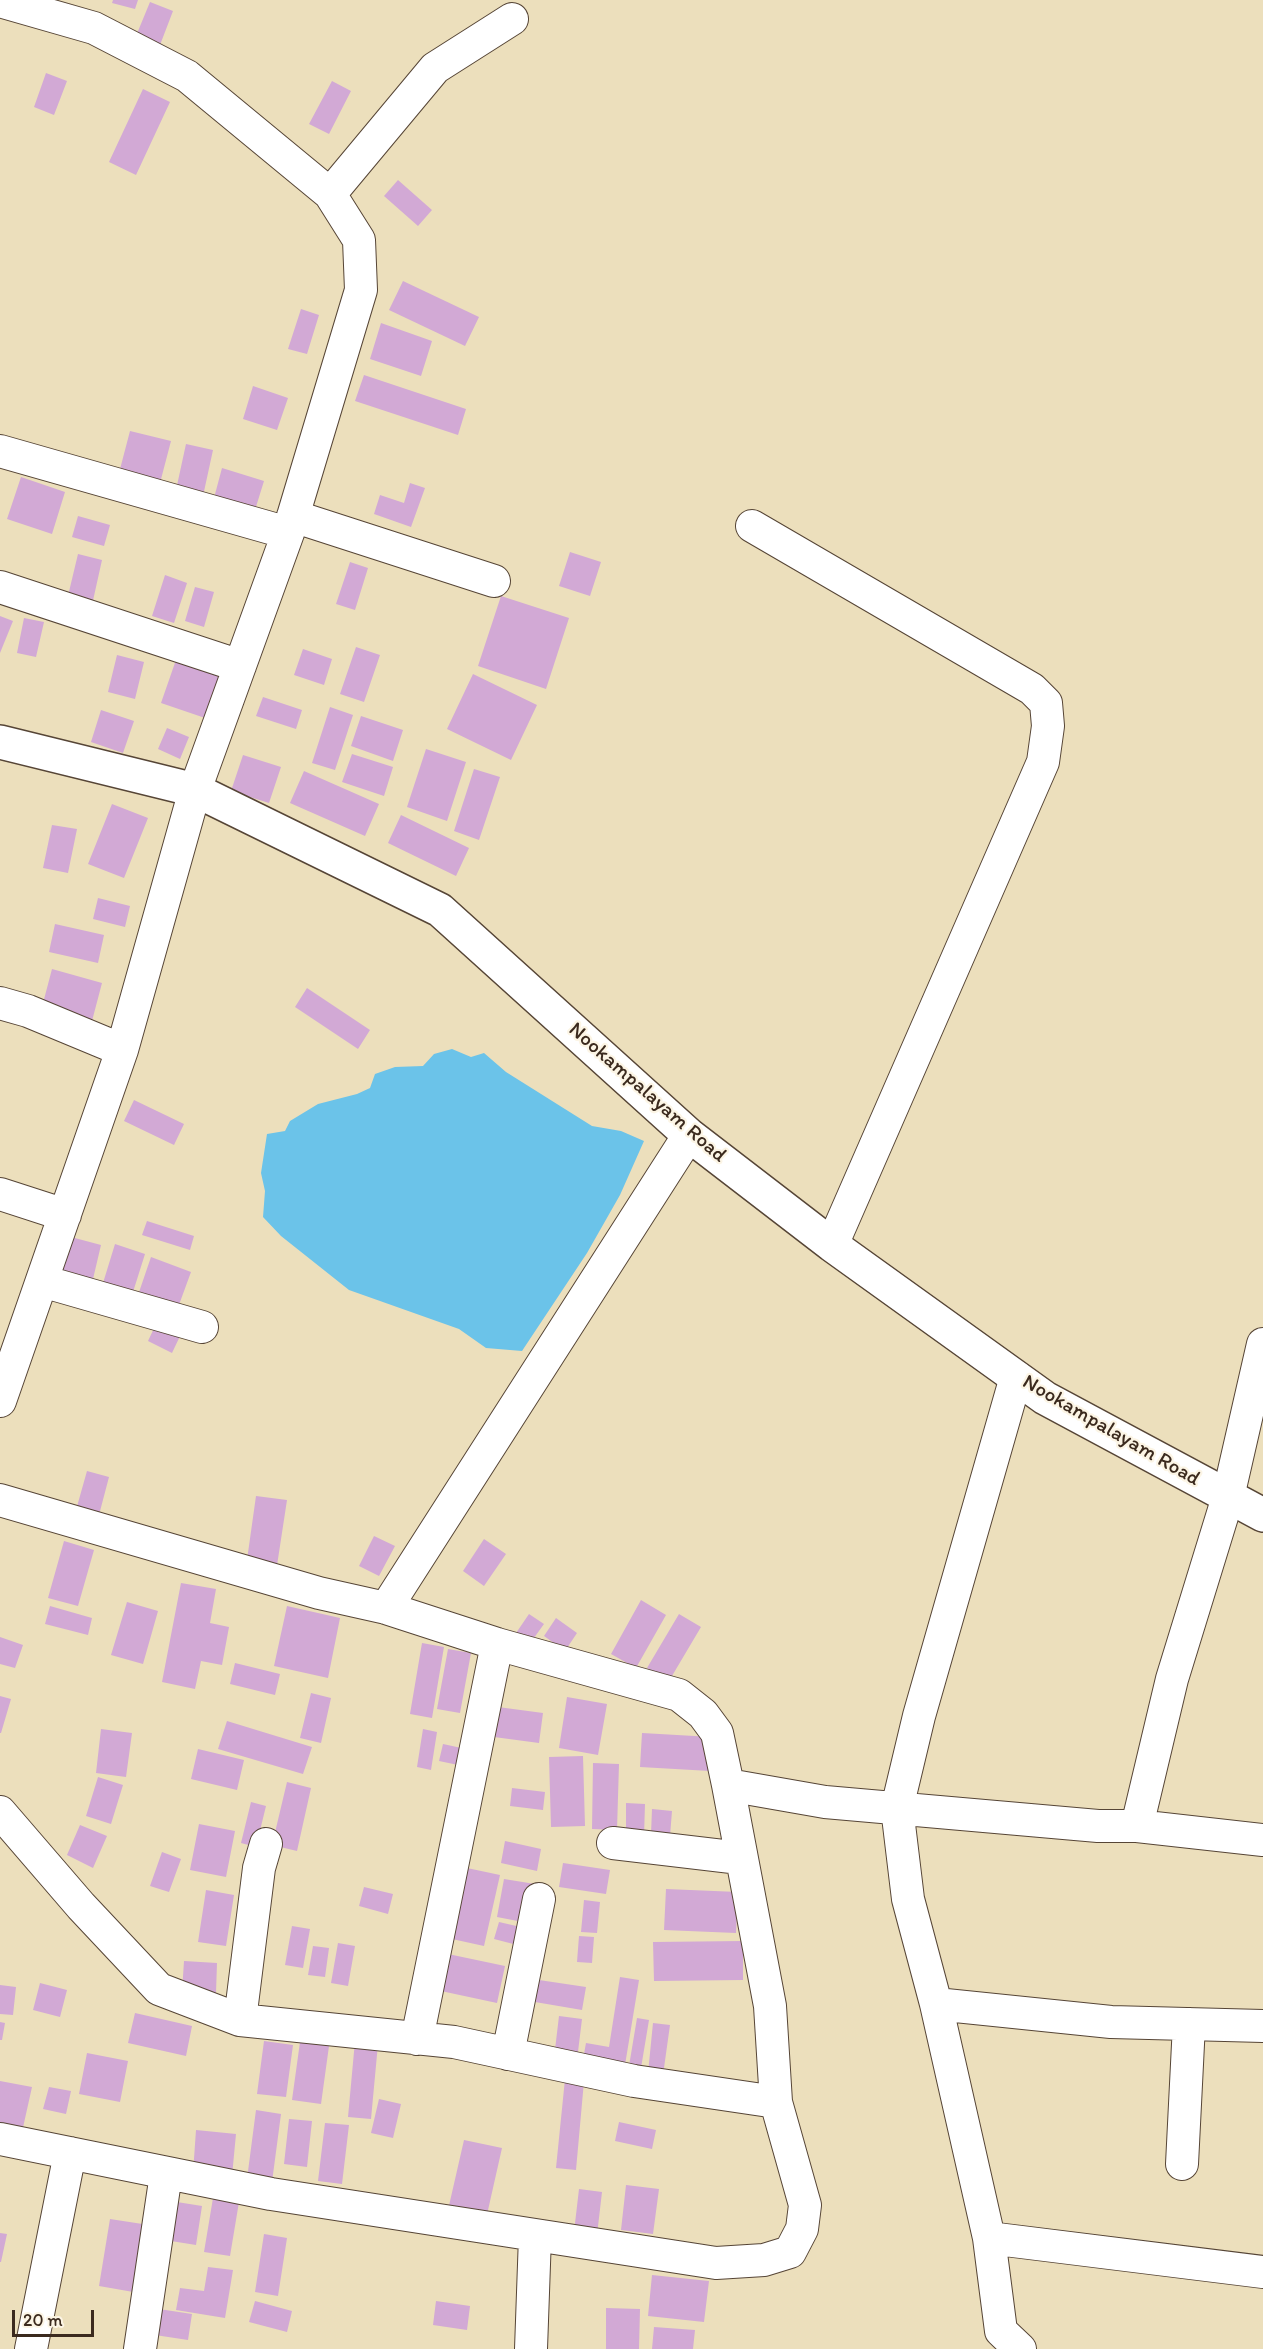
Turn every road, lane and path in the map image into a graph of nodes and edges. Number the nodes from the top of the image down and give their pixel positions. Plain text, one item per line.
1 (0, 1) edge
2 (512, 19) dead end
3 (330, 195) junction
4 (0, 451) edge
5 (290, 524) junction
6 (752, 526) dead end
7 (494, 581) dead end
8 (0, 587) edge
9 (240, 666) junction
10 (0, 742) edge
11 (195, 790) junction
12 (0, 1003) edge
13 (122, 1050) junction
14 (689, 1135) junction
15 (0, 1194) edge
16 (65, 1215) junction
17 (832, 1245) junction
18 (42, 1281) junction
19 (202, 1327) dead end
20 (1261, 1362) edge
21 (1016, 1377) junction
22 (0, 1401) edge
23 (1228, 1497) junction
24 (0, 1500) edge
25 (1263, 1515) edge
26 (386, 1608) junction
27 (498, 1644) junction
28 (728, 1785) junction
29 (897, 1808) junction
30 (0, 1812) edge
31 (1137, 1826) junction
32 (1263, 1840) edge
33 (613, 1843) dead end
34 (266, 1844) dead end
35 (740, 1858) junction
36 (539, 1899) dead end
37 (936, 2004) junction
38 (240, 2020) junction
39 (1189, 2024) junction
40 (1263, 2026) edge
41 (417, 2039) junction
42 (508, 2054) junction
43 (776, 2102) junction
44 (0, 2139) edge
45 (70, 2153) junction
46 (1182, 2164) dead end
47 (166, 2174) junction
48 (535, 2236) junction
49 (989, 2238) junction
50 (1263, 2272) edge
51 (31, 2349) edge
52 (140, 2349) edge
53 (531, 2349) edge
54 (1020, 2349) edge

1 - 3 street
2 - 3 street
3 - 5 street
4 - 5 street
5 - 7 street
5 - 9 street
6 - 17 street
8 - 9 street
9 - 11 street
10 - 11 street, Nookampalayam Road
11 - 13 street
11 - 14 street, Nookampalayam Road
12 - 13 street
13 - 16 street
14 - 17 street, Nookampalayam Road
14 - 26 street
15 - 16 street
16 - 18 street
17 - 21 street, Nookampalayam Road
18 - 19 street
18 - 22 street
20 - 23 street
21 - 23 street, Nookampalayam Road
21 - 29 street
23 - 25 street, Nookampalayam Road
23 - 31 street
24 - 26 street
26 - 27 street
27 - 28 street
27 - 41 street
28 - 29 street
28 - 35 street
29 - 31 street
29 - 37 street
30 - 38 street
31 - 32 street
33 - 35 street
34 - 38 street
35 - 43 street
36 - 42 street
37 - 39 street
37 - 49 street
38 - 41 street
39 - 40 street
39 - 46 street
41 - 42 street
42 - 43 street
43 - 48 street
44 - 45 street
45 - 47 street
45 - 51 street
47 - 48 street
47 - 52 street
48 - 53 street
49 - 50 street
49 - 54 street

